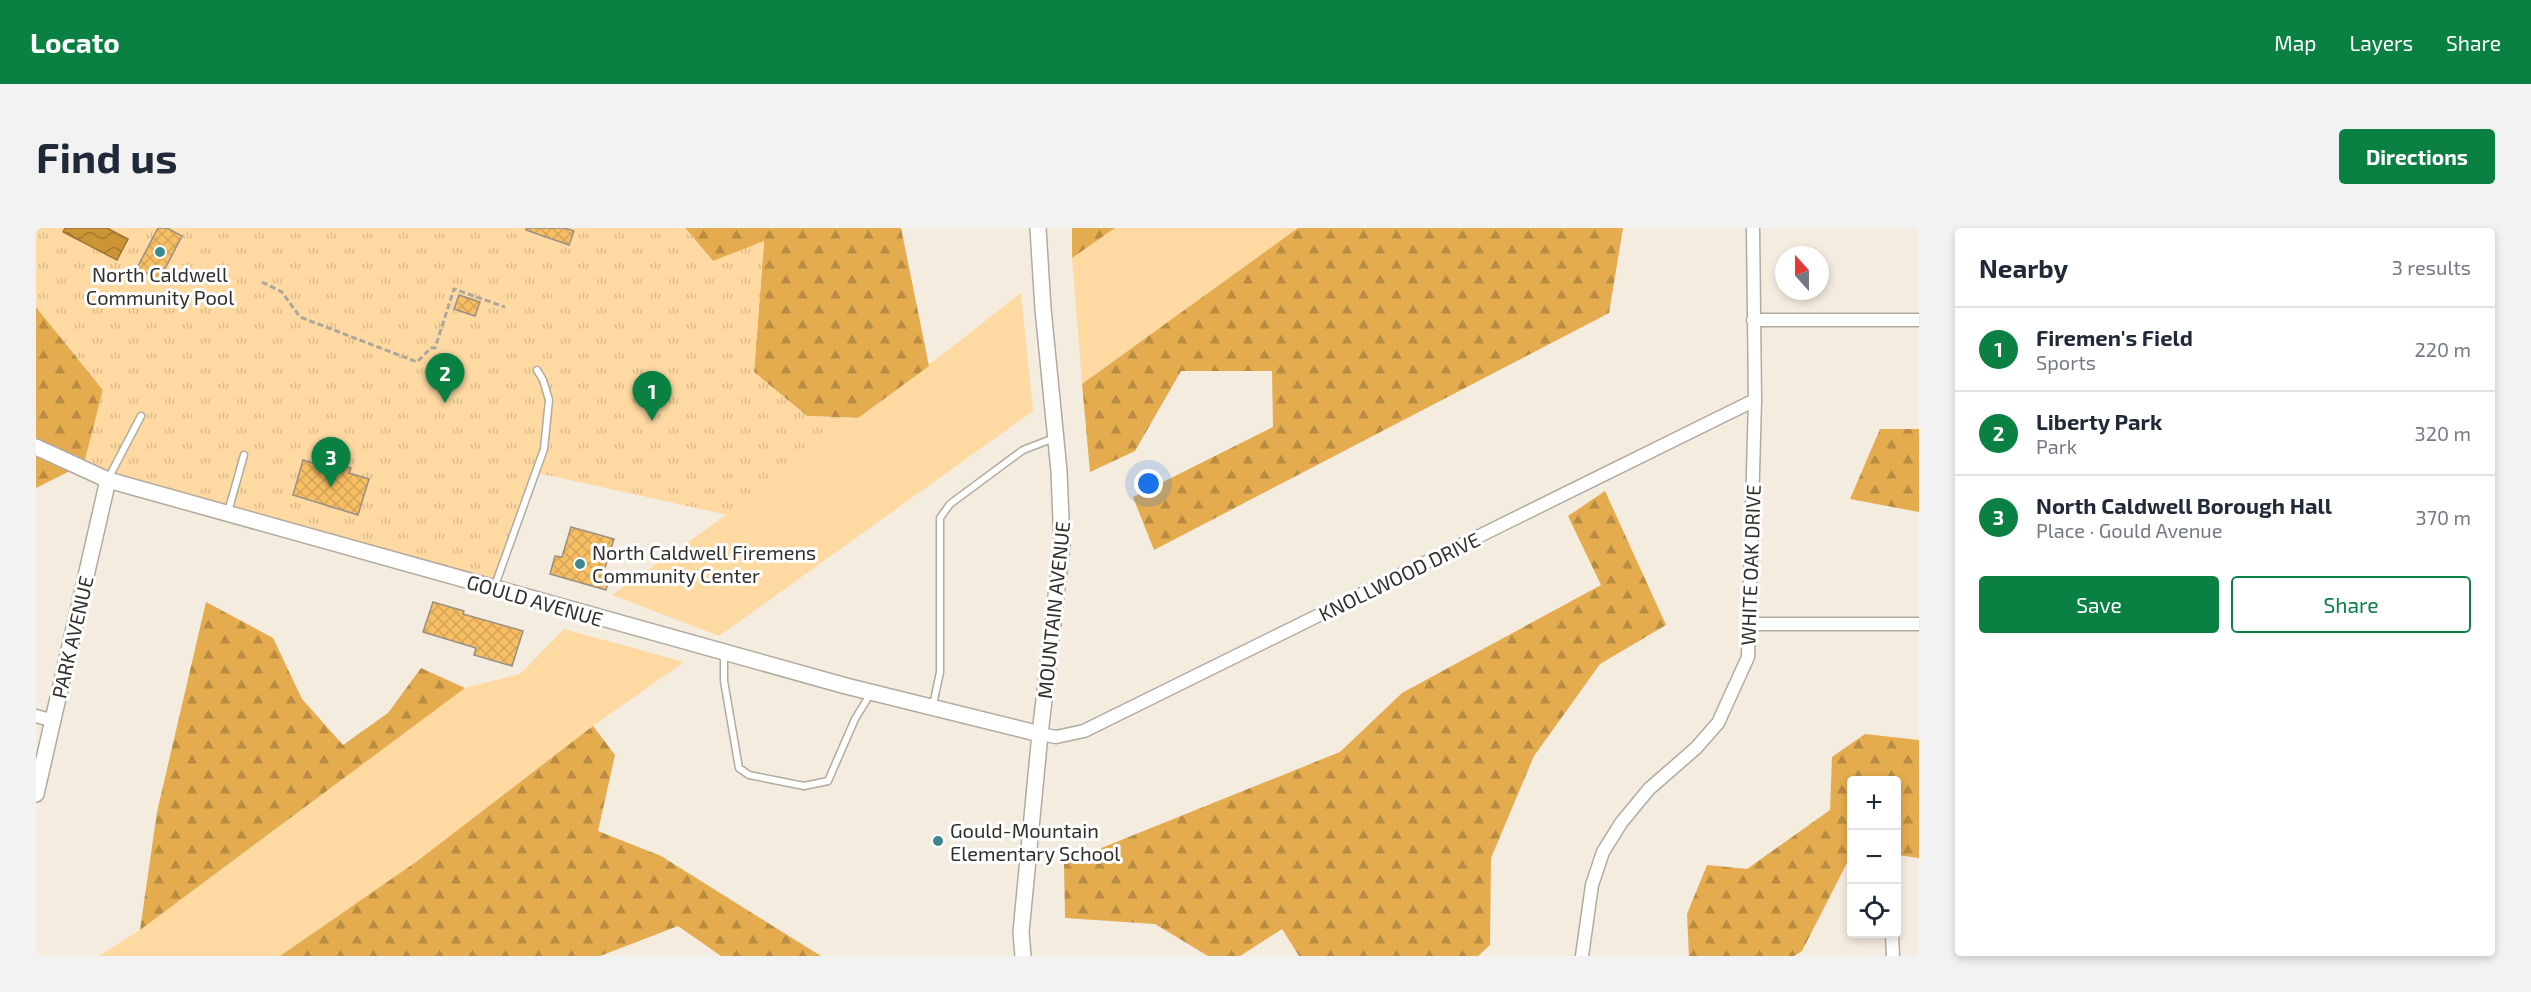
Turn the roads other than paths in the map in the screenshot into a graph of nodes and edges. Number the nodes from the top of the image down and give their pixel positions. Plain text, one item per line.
1 (1038, 228) edge
2 (1753, 228) edge
3 (1753, 320) junction
4 (1919, 320) edge
5 (537, 370) dead end
6 (1755, 400) junction
7 (141, 416) dead end
8 (1056, 437) junction
9 (36, 447) edge
10 (244, 454) dead end
11 (108, 480) junction
12 (228, 514) junction
13 (494, 588) junction
14 (1749, 624) junction
15 (1919, 624) edge
16 (724, 652) junction
17 (871, 693) junction
18 (933, 709) junction
19 (36, 716) edge
20 (54, 720) junction
21 (1040, 734) junction
22 (36, 794) edge
23 (1892, 938) edge
24 (1023, 956) edge
25 (1582, 956) edge
26 (1893, 956) edge

1 - 8 street, MOUNTAIN AVENUE
2 - 3 street, WHITE OAK DRIVE
3 - 4 street
3 - 6 street, WHITE OAK DRIVE
5 - 13 lane
6 - 14 street, WHITE OAK DRIVE
6 - 21 street, KNOLLWOOD DRIVE
7 - 11 lane
8 - 18 lane
8 - 21 street, MOUNTAIN AVENUE
9 - 11 street, GOULD AVENUE
10 - 12 lane
11 - 12 street, GOULD AVENUE
11 - 20 street, PARK AVENUE
12 - 13 street, GOULD AVENUE
13 - 16 street, GOULD AVENUE
14 - 15 street
14 - 25 street, WHITE OAK DRIVE
16 - 17 street, GOULD AVENUE
16 - 17 lane
17 - 18 street, GOULD AVENUE
18 - 21 street, GOULD AVENUE
19 - 20 street
20 - 22 street, PARK AVENUE
21 - 24 street, MOUNTAIN AVENUE
23 - 26 street

